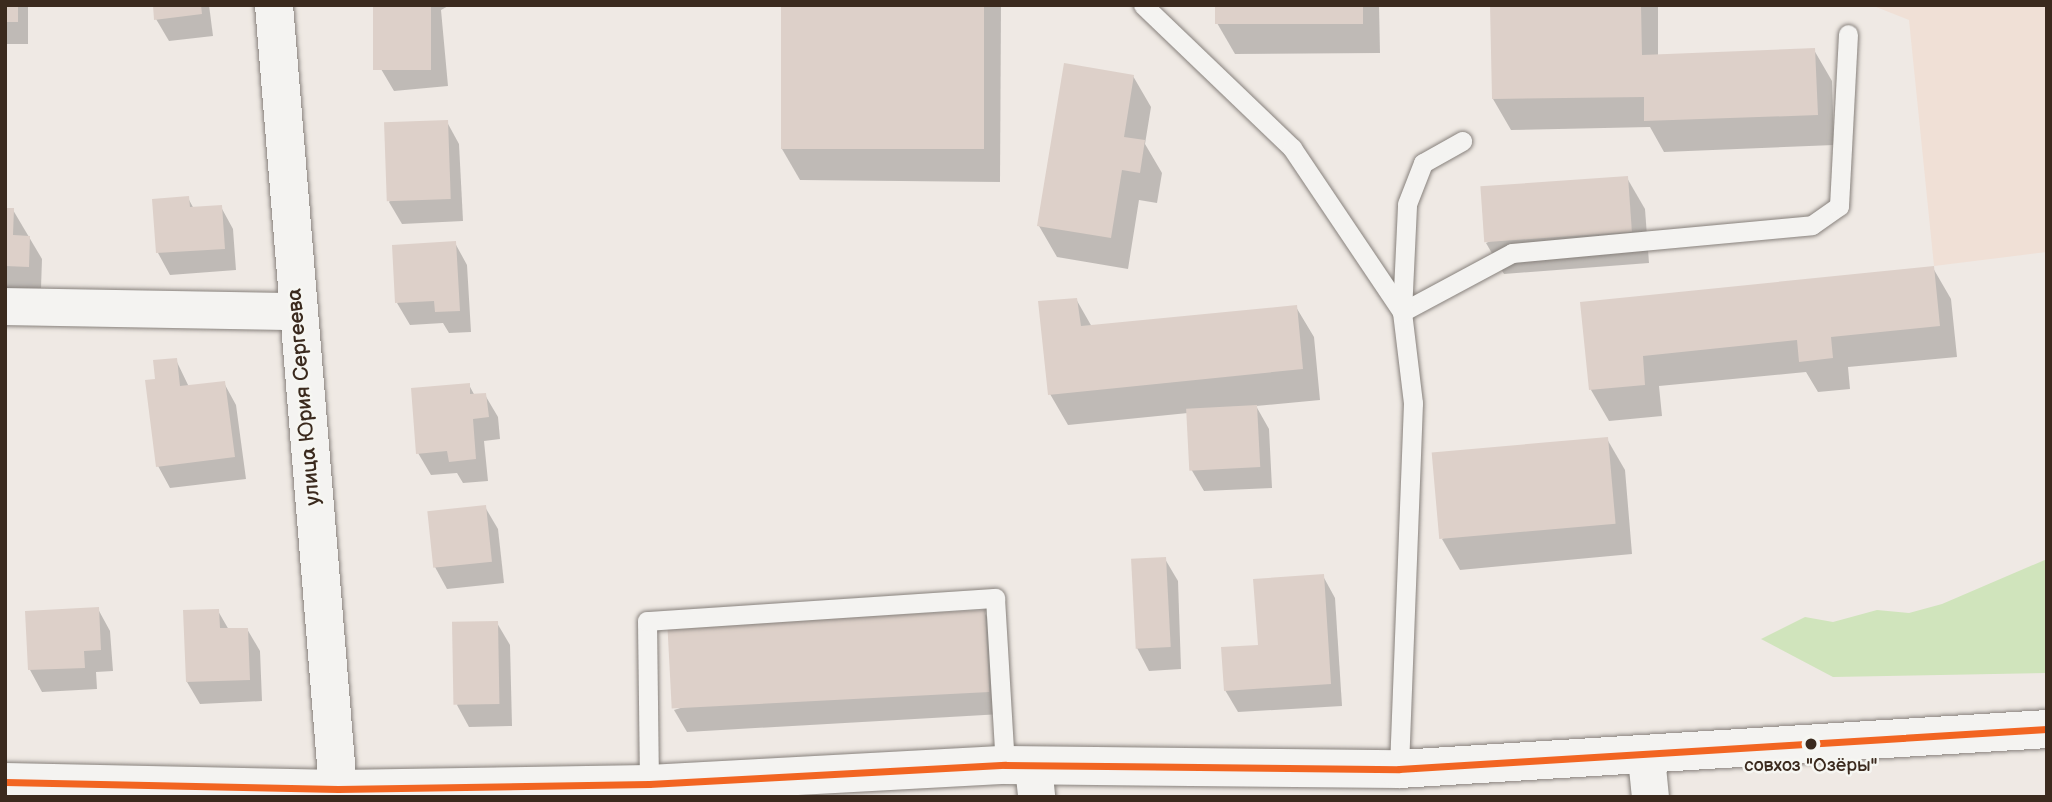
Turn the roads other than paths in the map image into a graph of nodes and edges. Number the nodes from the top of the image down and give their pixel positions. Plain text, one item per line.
1 (274, 5) edge
2 (1143, 5) edge
3 (1848, 34) dead end
4 (1462, 141) dead end
5 (5, 306) edge
6 (296, 311) junction
7 (1402, 312) junction
8 (2047, 729) edge
9 (1646, 757) junction
10 (1399, 769) junction
11 (1024, 776) edge
12 (5, 782) edge
13 (649, 784) junction
14 (362, 791) edge
15 (1650, 797) edge

1 - 6 street, улица Юрия Сергеева
2 - 7 lane
3 - 7 lane
4 - 7 lane
5 - 6 street
6 - 14 street, улица Юрия Сергеева
7 - 10 lane
8 - 9 street
9 - 10 street
9 - 15 street
10 - 11 street
11 - 13 street
11 - 13 lane
12 - 14 street
13 - 14 street

